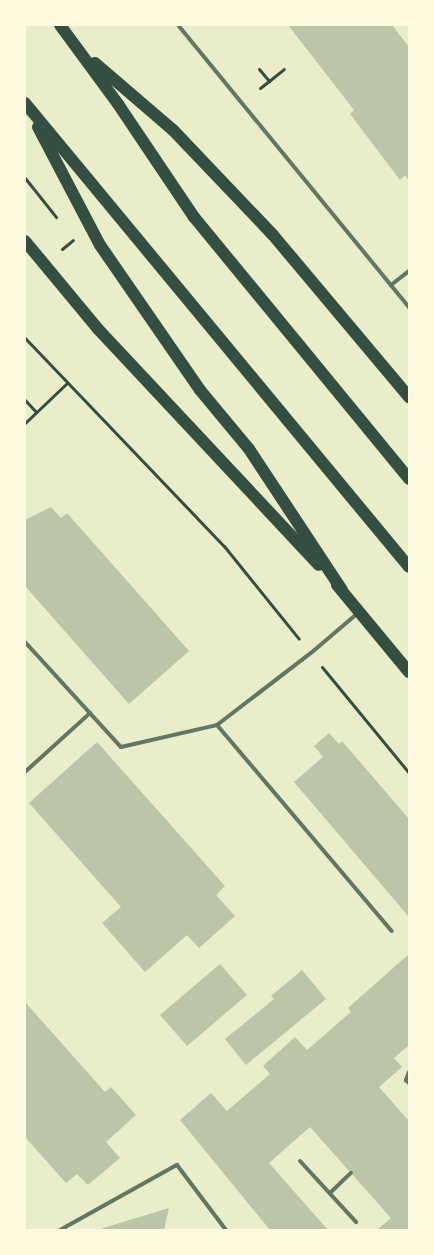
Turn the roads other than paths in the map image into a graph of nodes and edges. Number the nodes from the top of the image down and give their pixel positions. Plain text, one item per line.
1 (60, 25) edge
2 (178, 25) edge
3 (80, 50) junction
4 (25, 103) edge
5 (25, 241) edge
6 (409, 271) edge
7 (391, 285) junction
8 (409, 307) edge
9 (409, 397) edge
10 (409, 479) edge
11 (409, 567) edge
12 (342, 590) junction
13 (360, 611) junction
14 (25, 642) edge
15 (409, 672) edge
16 (90, 713) junction
17 (217, 725) junction
18 (25, 772) edge
19 (392, 931) dead end
20 (409, 1072) edge
21 (409, 1083) edge
22 (300, 1160) dead end
23 (351, 1173) dead end
24 (330, 1193) junction
25 (356, 1222) dead end
26 (60, 1230) edge
27 (226, 1230) edge

1 - 3 main road
2 - 7 lane
3 - 9 main road
3 - 10 main road
4 - 11 main road
4 - 12 main road
5 - 12 main road
6 - 7 lane
7 - 8 lane
12 - 13 main road
13 - 15 main road
13 - 17 lane
14 - 16 lane
16 - 17 lane
16 - 18 lane
17 - 19 lane
20 - 21 lane
22 - 24 lane
23 - 24 lane
24 - 25 lane
26 - 27 lane

